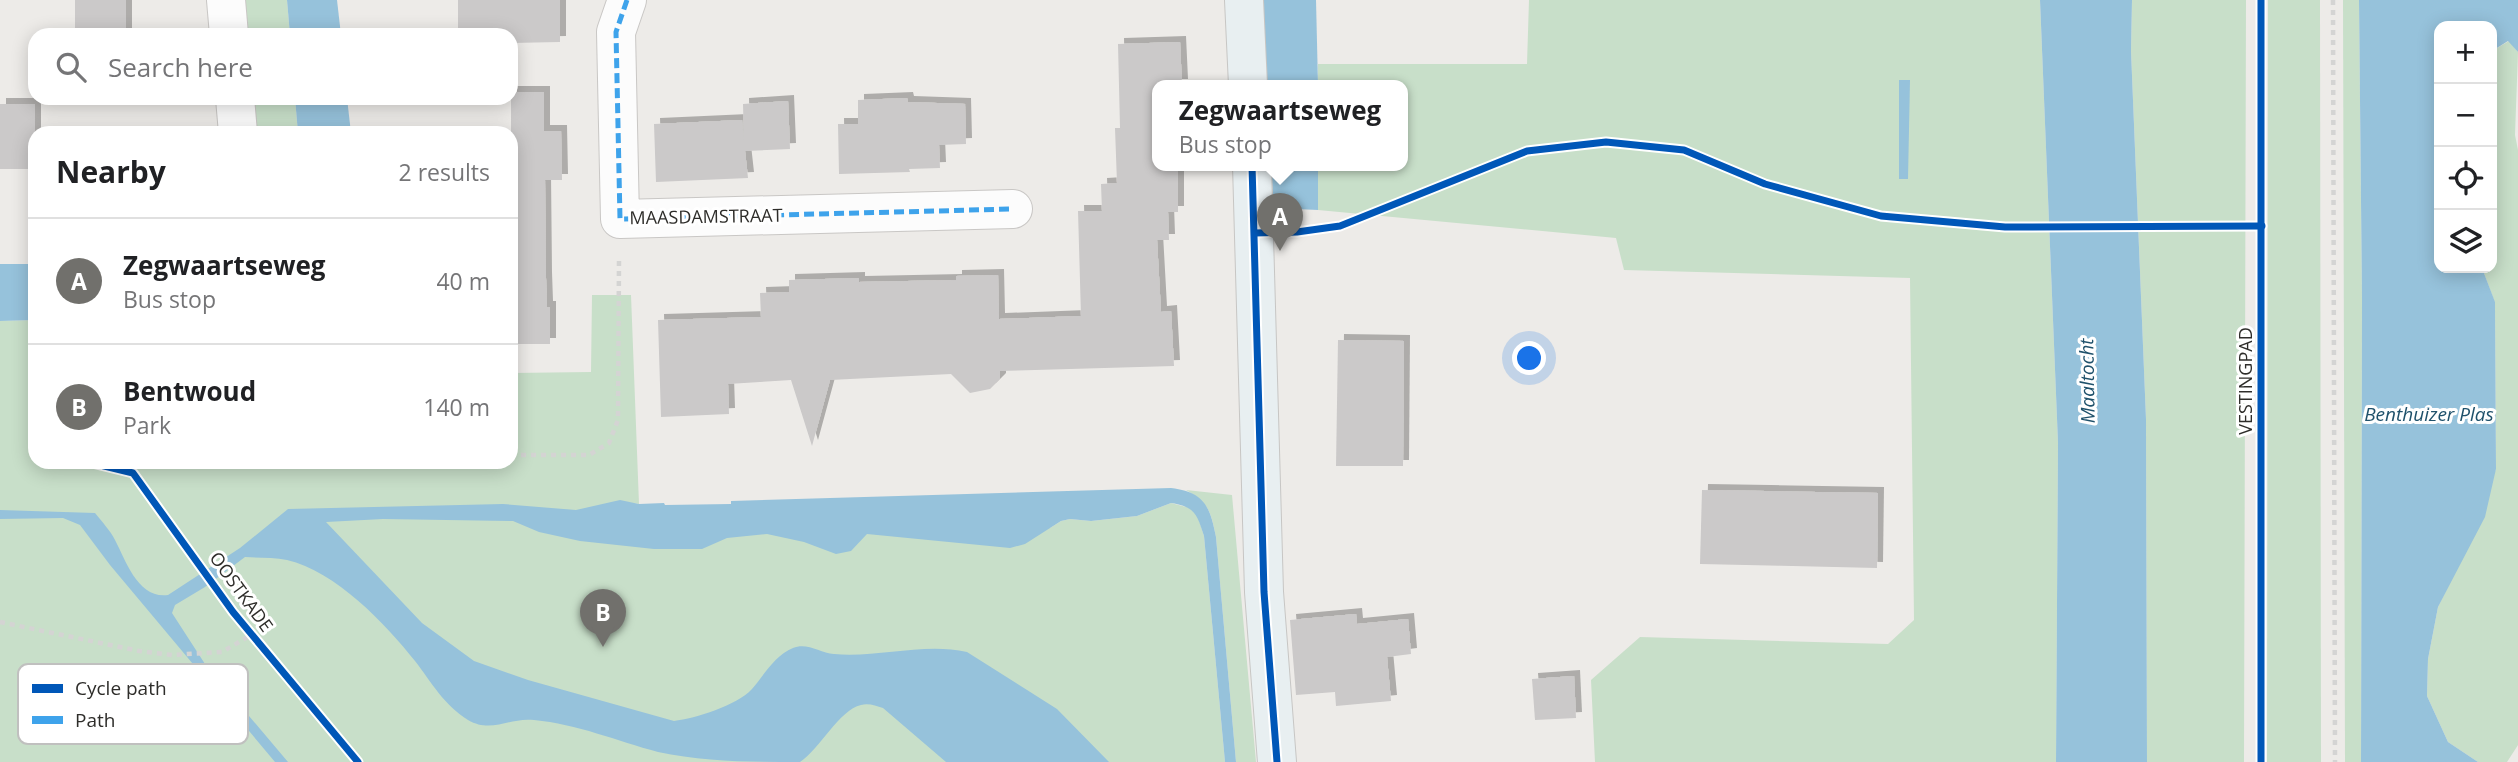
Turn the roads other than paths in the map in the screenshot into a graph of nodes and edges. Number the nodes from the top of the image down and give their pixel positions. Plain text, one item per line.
1 (226, 0) edge
2 (627, 0) edge
3 (1244, 0) edge
4 (228, 28) edge
5 (1248, 80) edge
6 (236, 105) edge
7 (237, 126) edge
8 (1252, 171) edge
9 (1013, 209) dead end
10 (1277, 762) edge

1 - 4 street
2 - 9 street, MAASDAMSTRAAT
3 - 5 main road
6 - 7 street
8 - 10 main road

